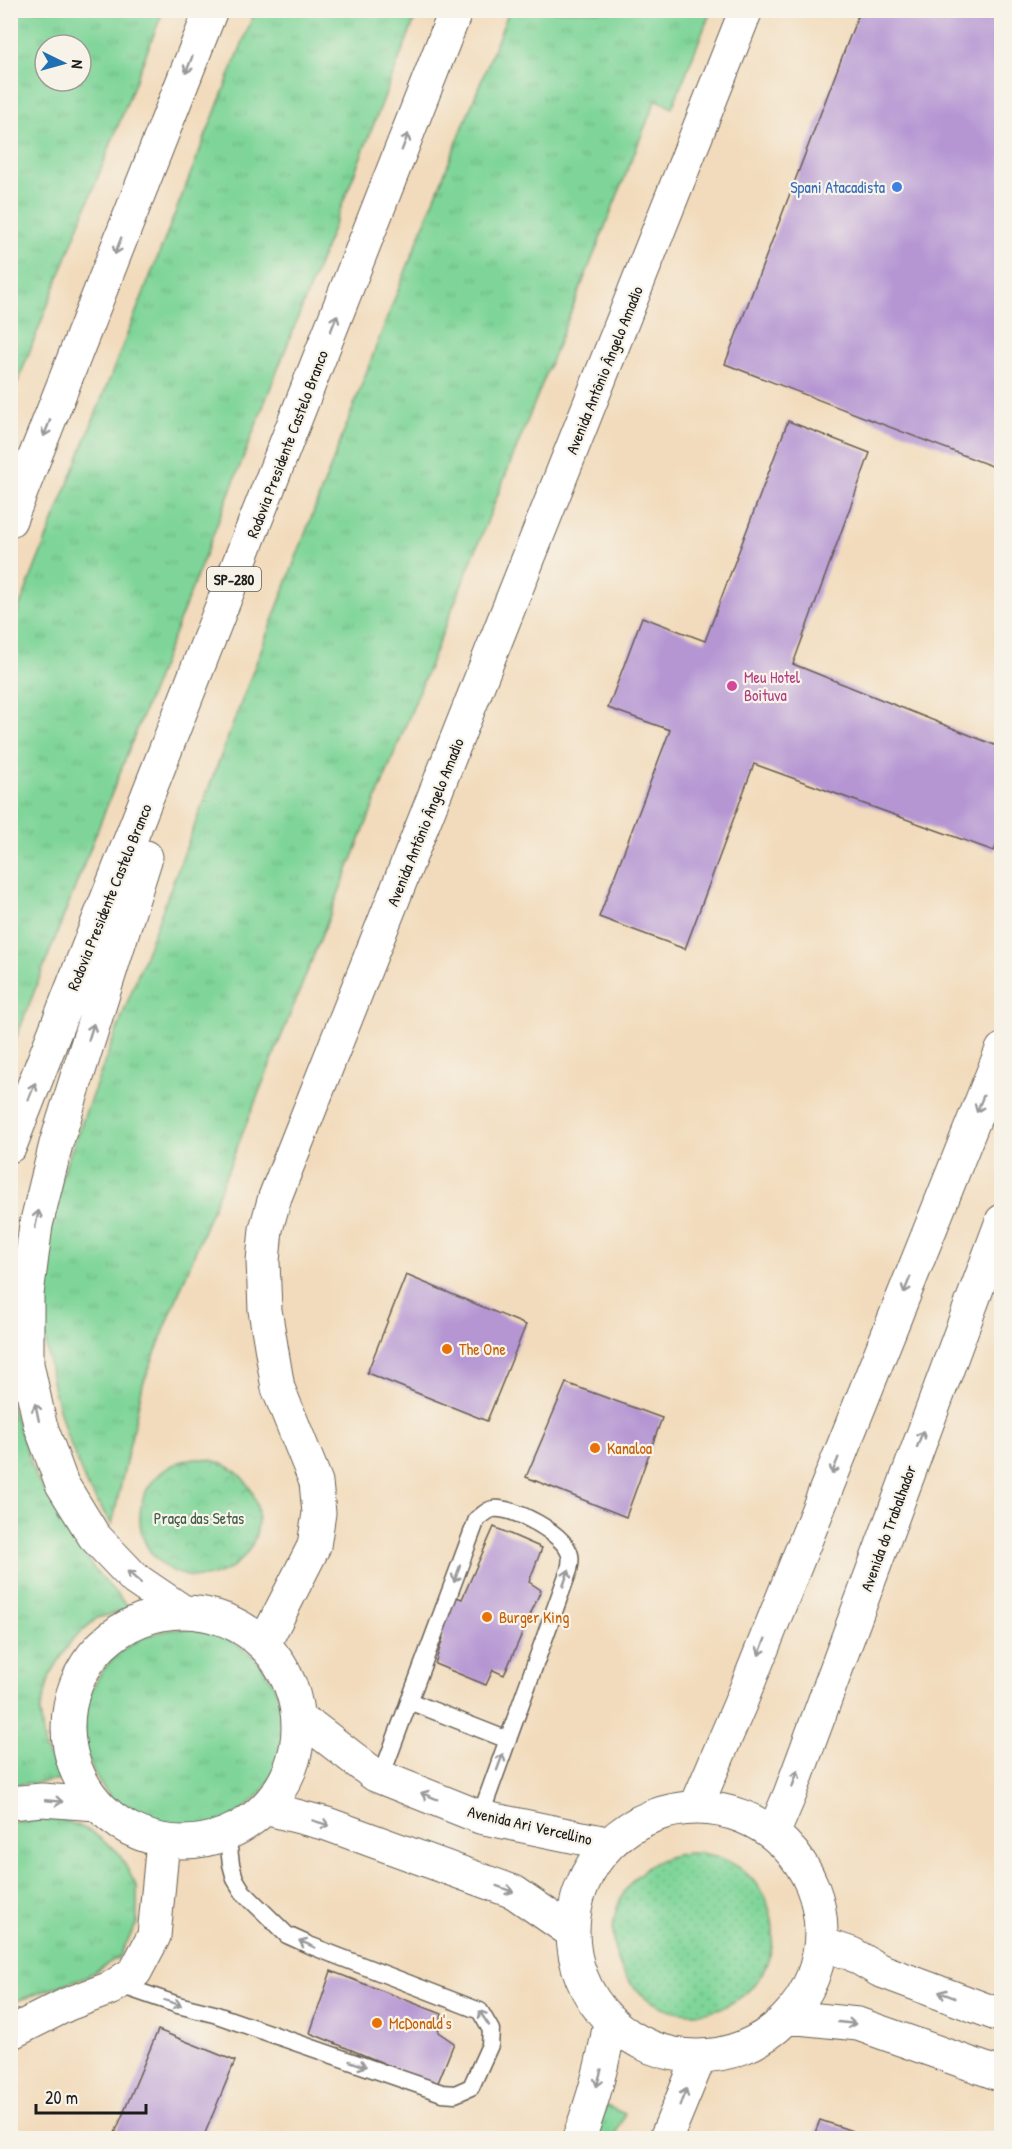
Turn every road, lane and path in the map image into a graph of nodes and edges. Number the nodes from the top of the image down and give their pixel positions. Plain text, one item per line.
1 (211, 10) edge
2 (456, 10) edge
3 (746, 10) edge
4 (10, 520) edge
5 (229, 591) junction
6 (1002, 1050) edge
7 (10, 1146) edge
8 (1002, 1221) edge
9 (182, 1611) junction
10 (264, 1644) junction
11 (409, 1701) junction
12 (298, 1721) junction
13 (508, 1740) junction
14 (381, 1777) junction
15 (10, 1803) edge
16 (97, 1804) junction
17 (696, 1807) junction
18 (265, 1808) junction
19 (480, 1816) junction
20 (227, 1833) junction
21 (773, 1834) junction
22 (163, 1841) junction
23 (606, 1843) junction
24 (572, 1932) junction
25 (822, 1944) junction
26 (117, 1984) junction
27 (1002, 2016) edge
28 (788, 2017) junction
29 (610, 2021) junction
30 (10, 2033) edge
31 (700, 2056) junction
32 (1002, 2075) edge
33 (579, 2139) edge
34 (666, 2139) edge

1 -> 4 main road
5 -> 2 main road, Rodovia Presidente Castelo Branco / SP-280
3 - 10 main road, Avenida Antônio Ângelo Amadio
7 -> 5 main road, Rodovia Presidente Castelo Branco / SP-280
9 -> 5 main road
6 -> 17 main road
21 -> 8 main road, Avenida do Trabalhador
9 - 10 main road
9 - 16 main road
10 - 12 main road
11 - 13 lane
13 -> 11 lane
11 - 14 lane
12 - 14 main road, Avenida Ari Vercellino
12 - 18 main road
19 -> 13 lane
19 -> 14 main road, Avenida Ari Vercellino
15 -> 16 main road
16 - 22 main road
17 - 21 main road
17 - 23 main road
18 - 20 main road
18 -> 24 main road
19 - 23 main road, Avenida Ari Vercellino
20 - 22 main road
26 -> 20 lane
21 - 25 main road
22 - 26 main road
23 - 24 main road
24 - 29 main road
27 -> 25 main road
25 - 28 main road
26 - 30 main road
28 - 31 main road
28 -> 32 main road
29 - 31 main road
29 -> 33 main road
34 -> 31 main road

